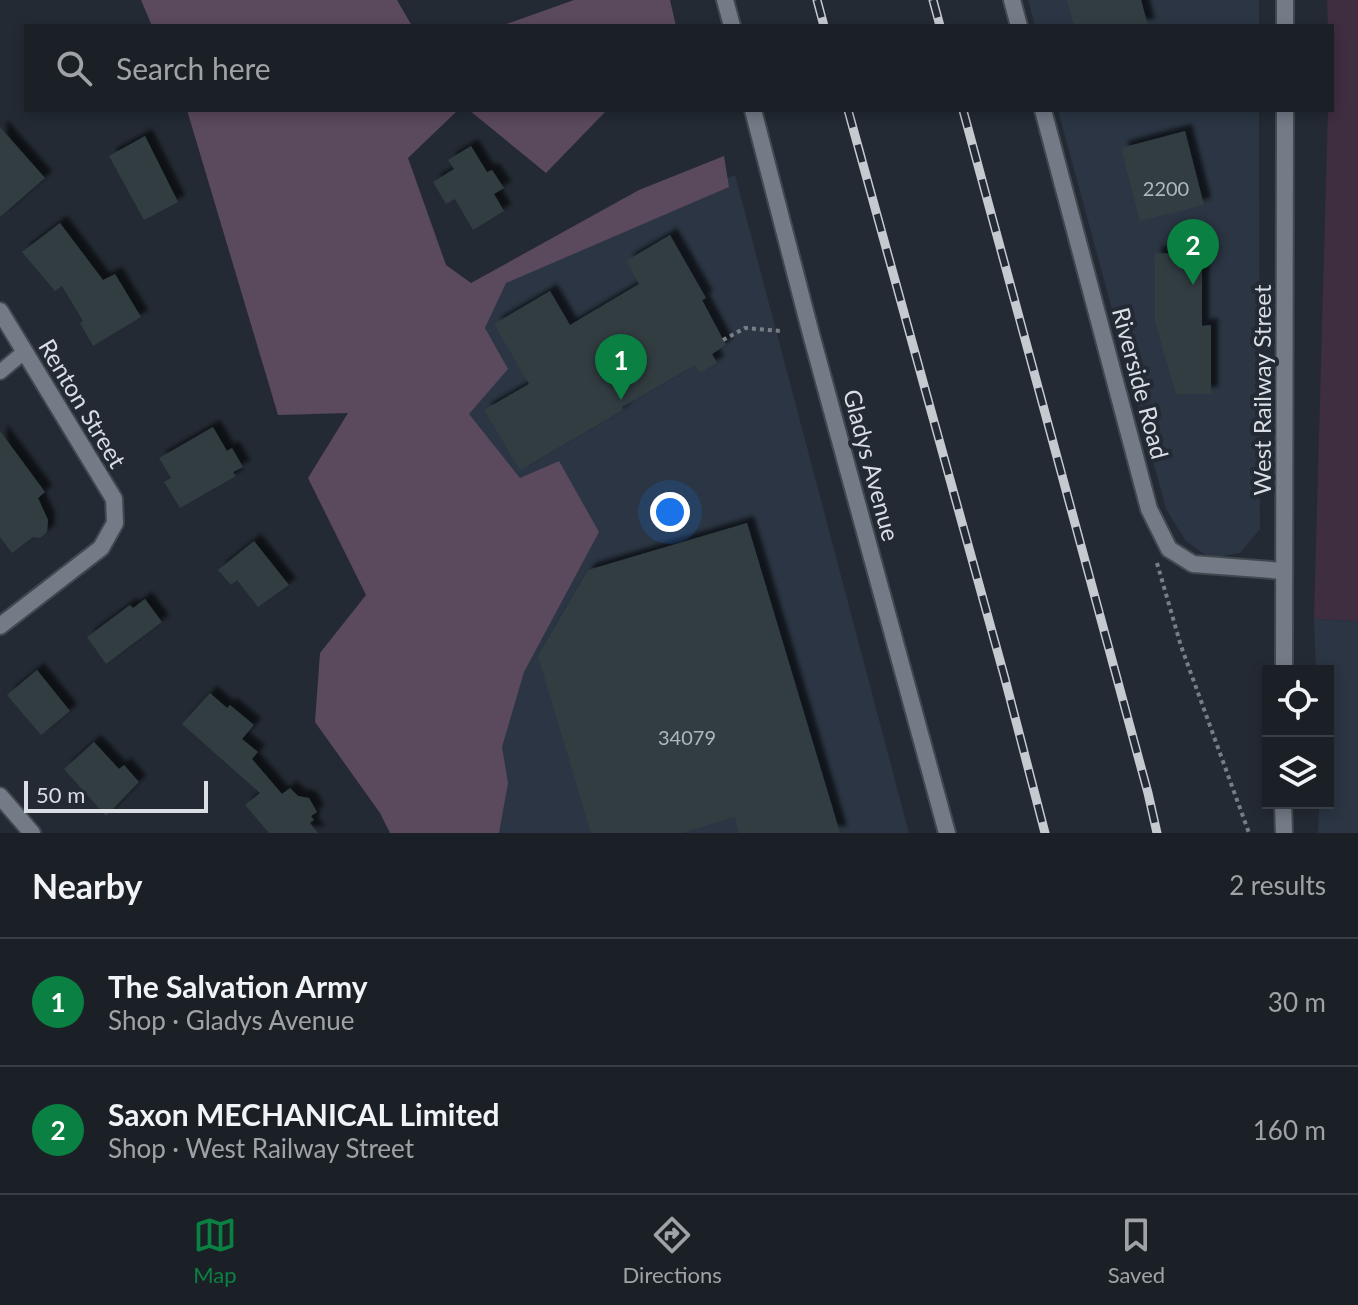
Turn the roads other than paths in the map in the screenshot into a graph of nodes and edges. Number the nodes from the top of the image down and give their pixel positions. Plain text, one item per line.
1 (725, 0) edge
2 (1012, 0) edge
3 (1285, 0) edge
4 (731, 24) edge
5 (1018, 24) edge
6 (1285, 24) edge
7 (754, 112) edge
8 (1044, 112) edge
9 (1285, 112) edge
10 (0, 311) edge
11 (24, 352) junction
12 (0, 372) edge
13 (1284, 571) junction
14 (0, 626) edge
15 (1284, 665) edge
16 (0, 796) edge
17 (1283, 809) edge
18 (32, 833) edge
19 (947, 833) edge
20 (1284, 833) edge

1 - 4 street
2 - 5 street
3 - 6 street
7 - 19 street, Gladys Avenue
8 - 13 street, Riverside Road
9 - 13 street, West Railway Street
10 - 11 street, Renton Street
11 - 12 lane
11 - 14 street, Renton Street
13 - 15 street, West Railway Street
16 - 18 street
17 - 20 street

